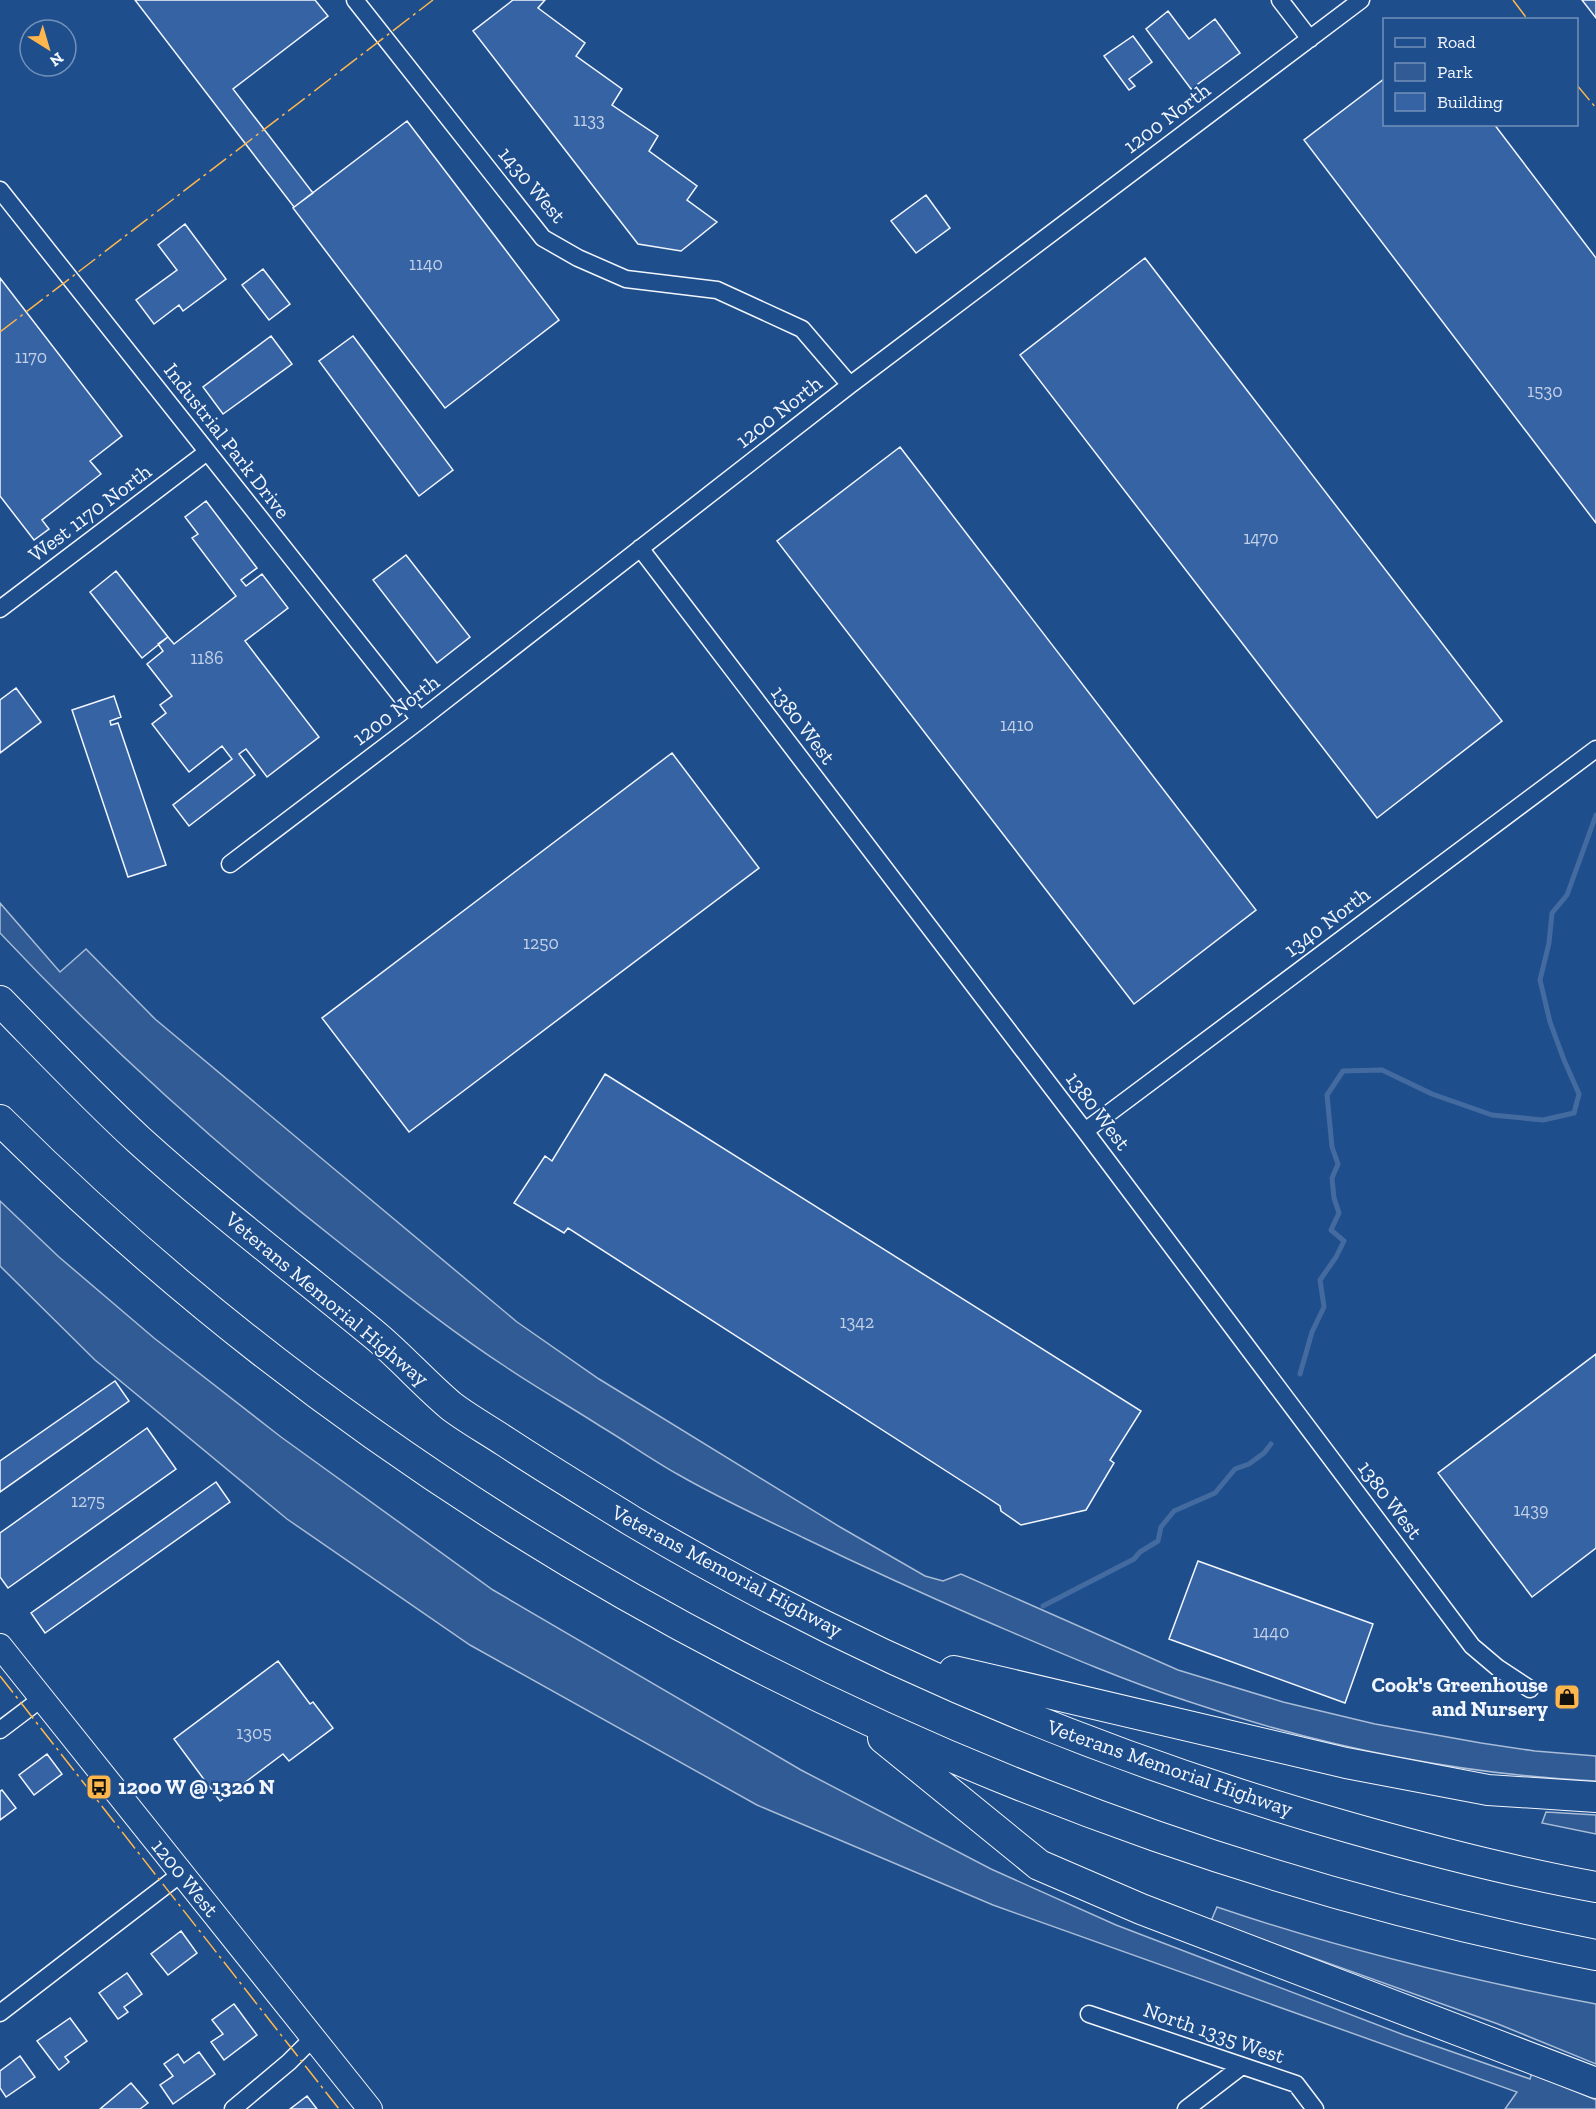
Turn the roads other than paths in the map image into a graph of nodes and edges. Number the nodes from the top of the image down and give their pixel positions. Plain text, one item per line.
1 (355, 0) edge
2 (1280, 0) edge
3 (1361, 0) edge
4 (1310, 39) junction
5 (0, 190) edge
6 (850, 385) junction
7 (207, 452) junction
8 (640, 548) junction
9 (0, 609) edge
10 (420, 720) junction
11 (1596, 749) edge
12 (230, 864) dead end
13 (0, 1001) edge
14 (0, 1120) edge
15 (1085, 1131) junction
16 (0, 1646) edge
17 (886, 1655) junction
18 (1530, 1689) dead end
19 (41, 1699) junction
20 (850, 1711) junction
21 (0, 1730) edge
22 (1596, 1797) edge
23 (182, 1874) junction
24 (1596, 1887) edge
25 (1596, 1955) edge
26 (0, 2013) edge
27 (1089, 2014) dead end
28 (313, 2038) junction
29 (1242, 2066) junction
30 (1596, 2083) edge
31 (232, 2109) edge
32 (370, 2109) edge
33 (1186, 2109) edge
34 (1315, 2109) edge

1 - 6 street, 1430 West
2 - 4 street
3 - 4 street, 1200 North
4 - 6 street, 1200 North
5 - 7 street, Industrial Park Drive
6 - 8 street, 1200 North
7 - 9 street, West 1170 North
7 - 10 street, Industrial Park Drive
8 - 10 street, 1200 North
8 - 15 street, 1380 West
10 - 12 street, 1200 North
11 - 15 street, 1340 North
13 - 17 highway, Veterans Memorial Highway
14 - 20 highway
15 - 18 street, 1380 West
16 - 19 street, 1200 West
17 - 22 highway
17 - 24 highway, Veterans Memorial Highway
19 - 21 street
19 - 23 street, 1200 West
20 - 25 highway
20 - 30 highway
23 - 26 street
23 - 28 street, 1200 West
27 - 29 street, North 1335 West
28 - 31 street
28 - 32 street, 1200 West
29 - 33 street
29 - 34 street, North 1335 West

